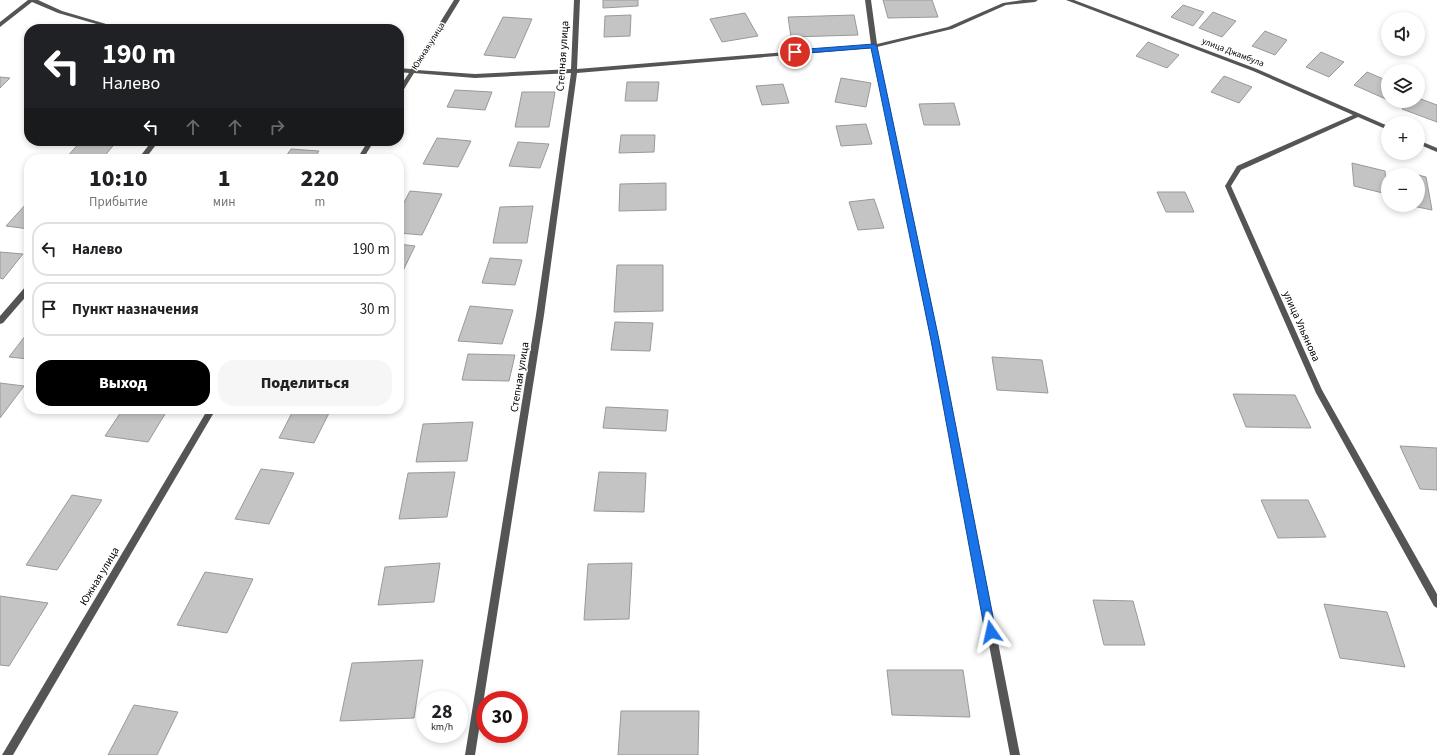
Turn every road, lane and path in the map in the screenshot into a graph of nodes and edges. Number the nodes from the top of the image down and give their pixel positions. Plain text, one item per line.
1 (32, 0) edge
2 (457, 0) edge
3 (577, 0) edge
4 (868, 0) edge
5 (1036, 0) edge
6 (1069, 0) edge
7 (102, 24) edge
8 (0, 25) edge
9 (874, 46) junction
10 (404, 71) edge
11 (574, 71) junction
12 (412, 72) junction
13 (404, 85) edge
14 (1358, 115) junction
15 (1381, 125) edge
16 (1425, 145) edge
17 (152, 146) edge
18 (1437, 150) edge
19 (145, 154) edge
20 (24, 294) edge
21 (0, 321) edge
22 (209, 414) edge
23 (1437, 603) edge
24 (7, 755) edge
25 (470, 755) edge
26 (1015, 755) edge

1 - 7 street
1 - 8 street
2 - 12 street, Южная улица
3 - 11 street, Степная улица
4 - 9 street
5 - 9 street
6 - 14 street, улица Джамбула
9 - 11 street
9 - 26 street
10 - 12 street
11 - 12 street
11 - 25 street, Степная улица
12 - 13 street, Южная улица
14 - 15 street, улица Джамбула
14 - 23 street, улица Ульянова
16 - 18 street
17 - 19 street
20 - 21 street
22 - 24 street, Южная улица

